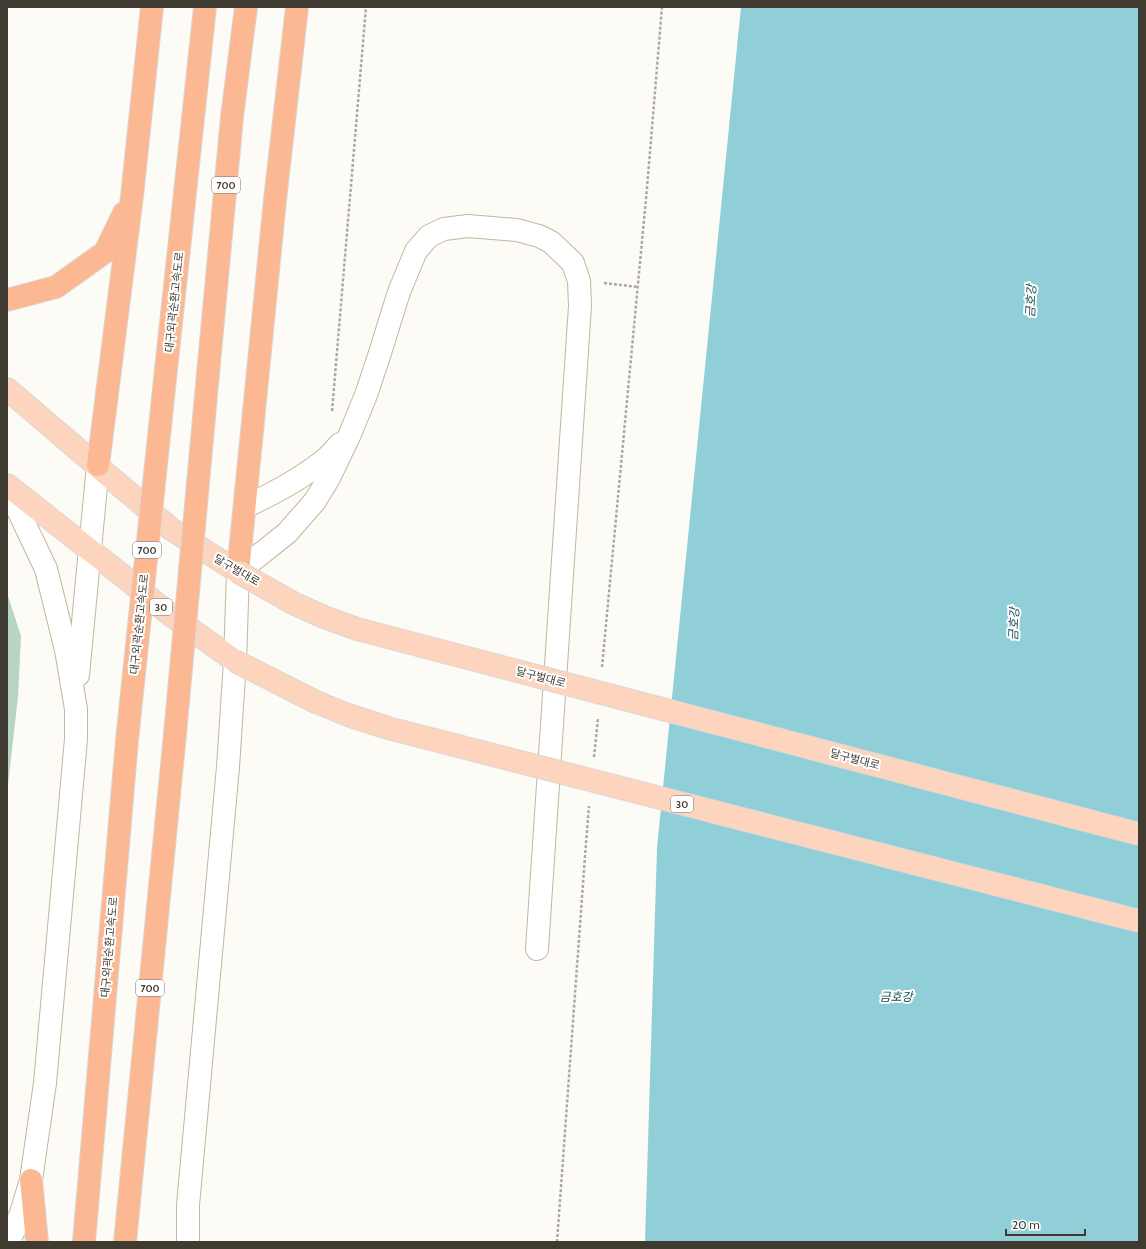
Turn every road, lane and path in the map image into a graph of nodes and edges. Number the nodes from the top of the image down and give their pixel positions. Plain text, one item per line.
1 (152, 7) edge
2 (205, 7) edge
3 (246, 7) edge
4 (297, 7) edge
5 (366, 7) edge
6 (662, 7) edge
7 (132, 196) junction
8 (579, 281) junction
9 (638, 287) junction
10 (7, 300) edge
11 (7, 389) edge
12 (331, 418) dead end
13 (350, 434) junction
14 (98, 465) junction
15 (7, 486) edge
16 (245, 507) junction
17 (89, 550) junction
18 (238, 572) junction
19 (235, 661) junction
20 (602, 674) dead end
21 (76, 709) junction
22 (598, 714) dead end
23 (594, 761) dead end
24 (590, 800) dead end
25 (1139, 834) edge
26 (1139, 921) edge
27 (537, 950) dead end
28 (31, 1180) junction
29 (9, 1242) edge
30 (22, 1242) edge
31 (36, 1242) edge
32 (84, 1242) edge
33 (125, 1242) edge
34 (188, 1242) edge
35 (557, 1242) edge

1 - 7 highway
2 - 32 highway, 대구외곽순환고속도로 / 700, bridge
3 - 33 highway, 700, bridge
4 - 16 highway
5 - 12 path
6 - 9 path
7 - 10 highway
7 - 14 highway
8 - 9 path
8 - 13 street
8 - 27 street
9 - 20 path
11 - 14 main road, 달구벌대로
13 - 16 street
13 - 18 street
14 - 17 street
14 - 18 main road, 달구벌대로
15 - 17 main road, 30
15 - 21 street
16 - 18 highway
17 - 19 main road, 30
17 - 21 street
18 - 19 street
18 - 25 main road, 달구벌대로, bridge
19 - 26 main road, 30, bridge
19 - 34 street
21 - 28 street
22 - 23 path
24 - 35 path
28 - 29 street
28 - 30 street
28 - 31 highway

